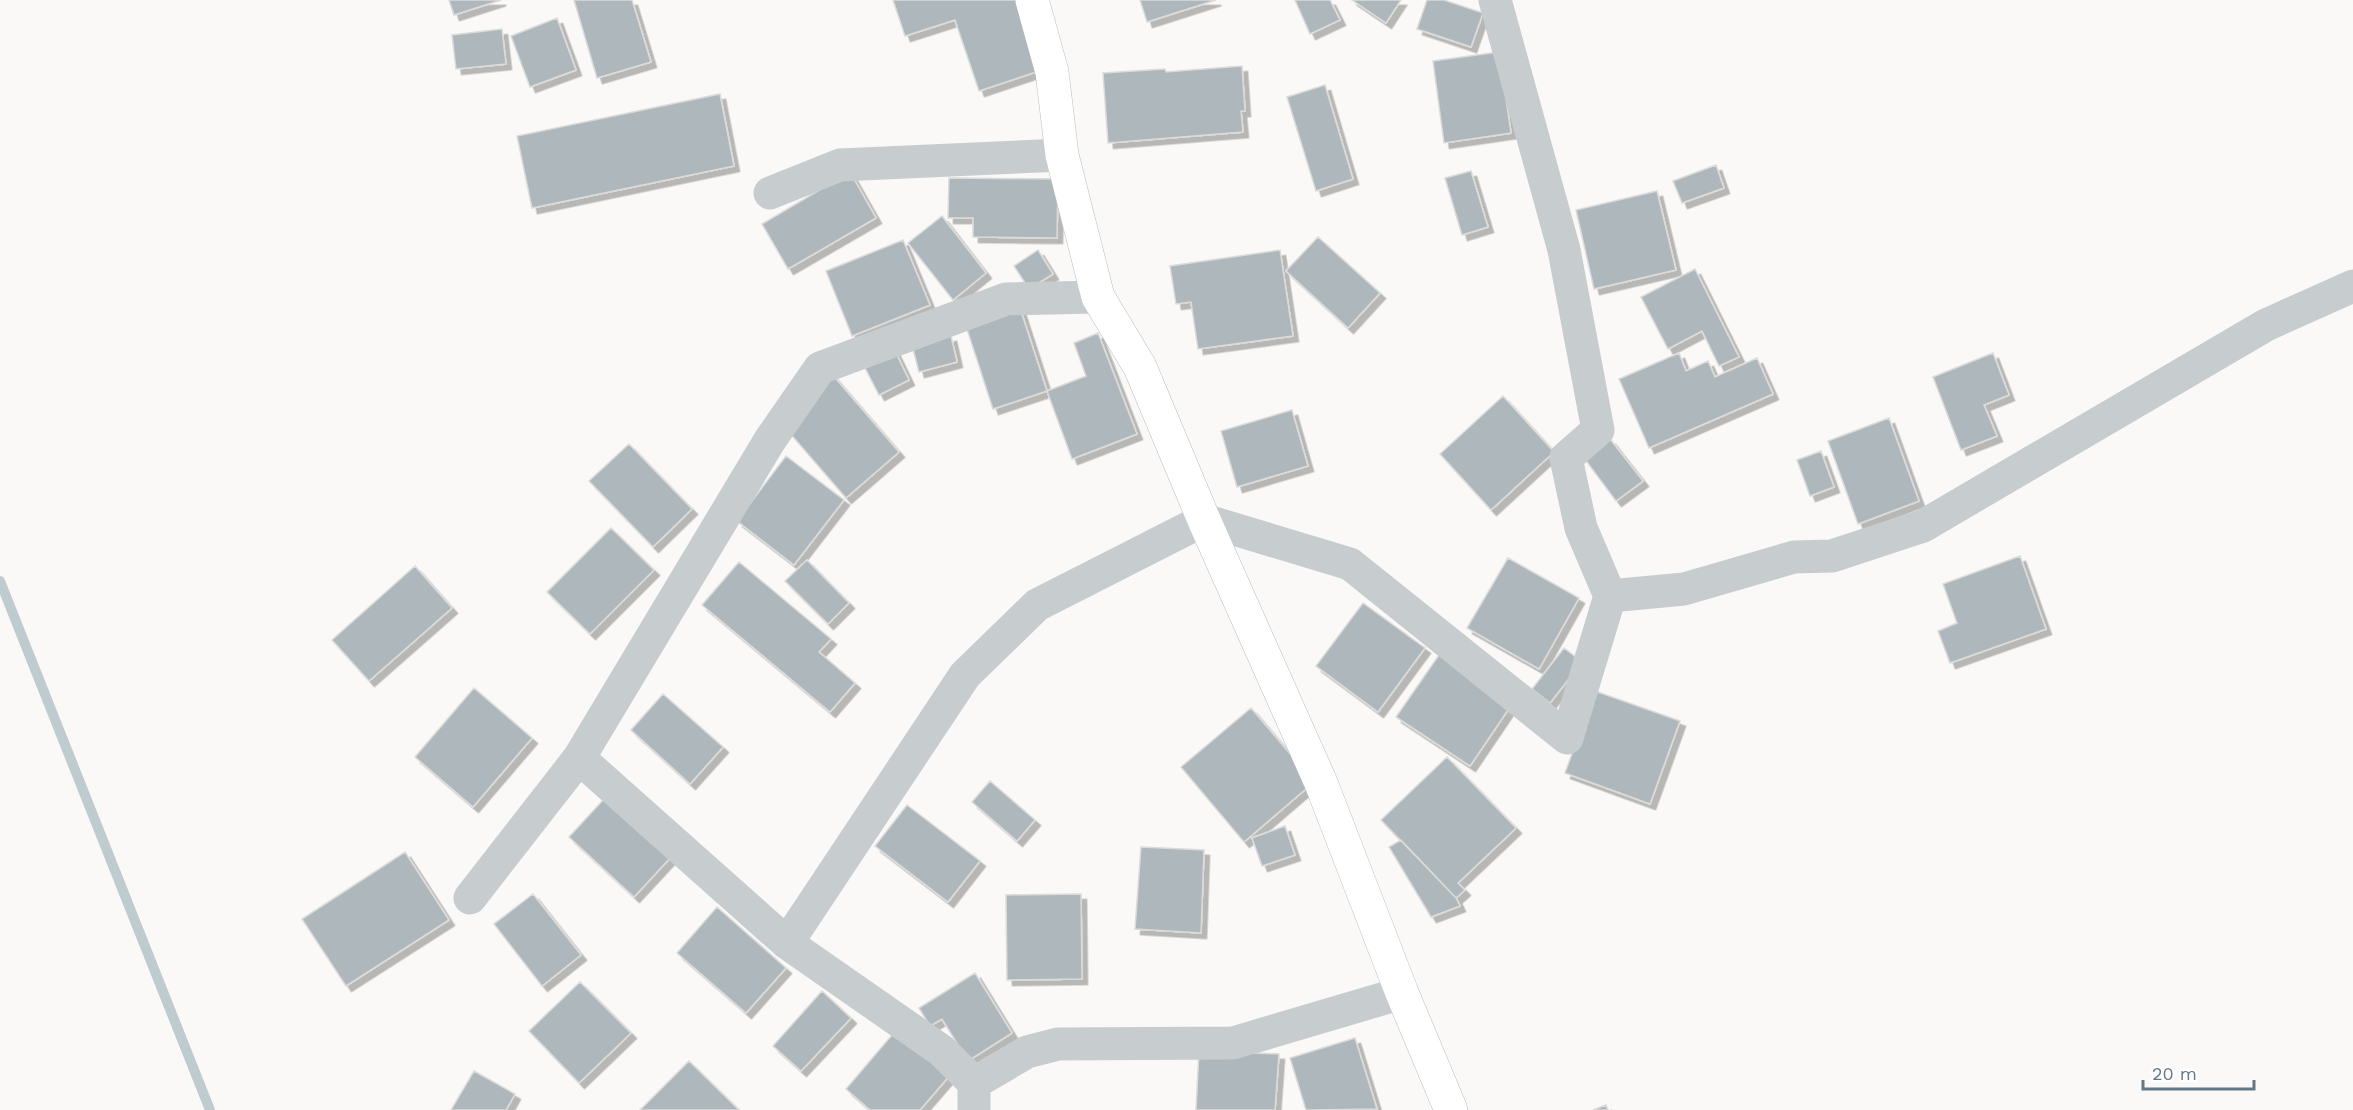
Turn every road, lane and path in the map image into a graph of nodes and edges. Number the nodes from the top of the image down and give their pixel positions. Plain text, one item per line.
1 (1032, 0) edge
2 (1495, 0) edge
3 (1062, 155) junction
4 (770, 193) dead end
5 (2353, 286) edge
6 (1098, 297) junction
7 (1204, 520) junction
8 (1610, 596) junction
9 (579, 759) junction
10 (470, 898) dead end
11 (787, 943) junction
12 (1402, 993) junction
13 (974, 1096) edge
14 (1451, 1110) edge

1 - 3 street
2 - 8 street
3 - 4 street
3 - 6 street
5 - 8 street
6 - 7 street
6 - 9 street
7 - 8 street
7 - 11 street
7 - 12 street
9 - 10 street
9 - 11 street
11 - 13 street
12 - 13 street
12 - 14 street

